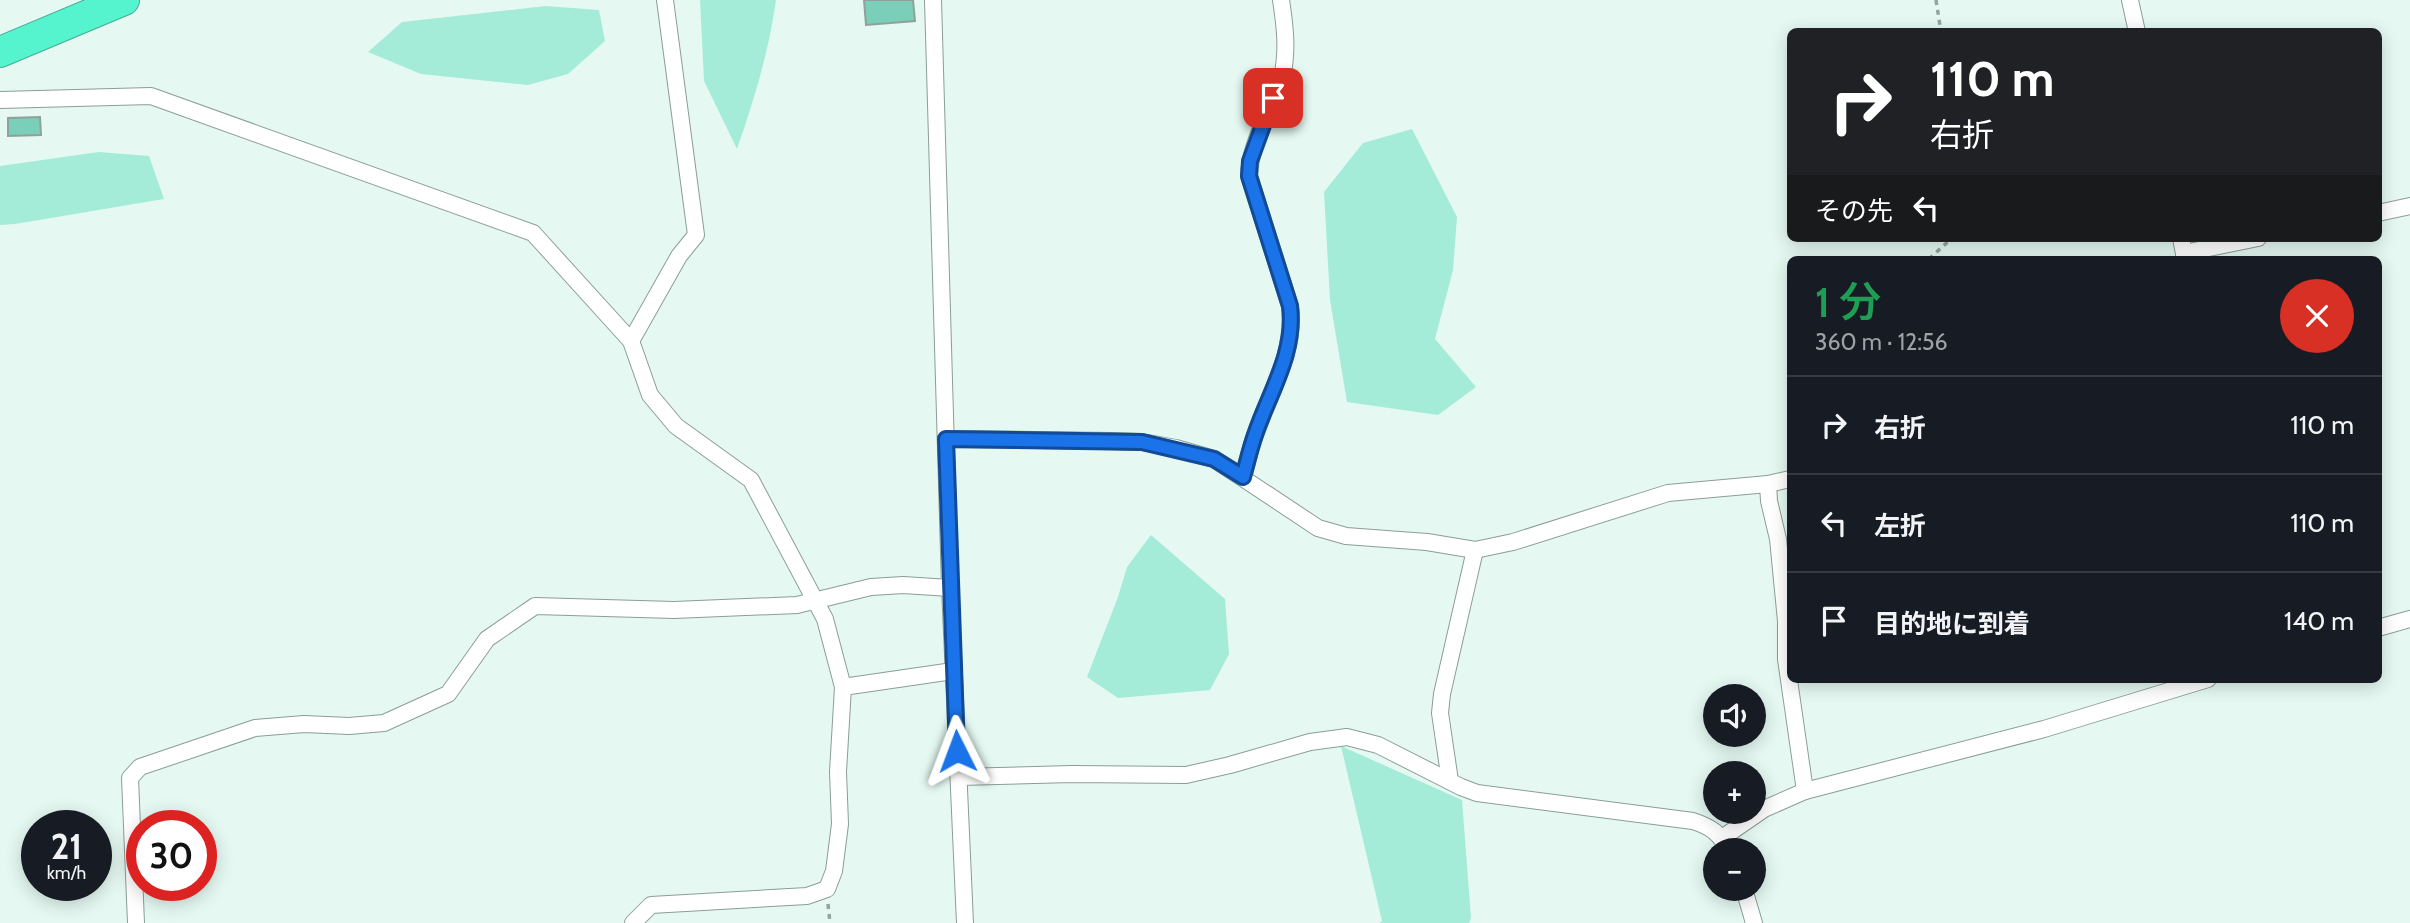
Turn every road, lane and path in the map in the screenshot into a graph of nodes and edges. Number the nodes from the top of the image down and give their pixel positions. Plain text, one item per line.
1 (124, 0) edge
2 (666, 0) edge
3 (933, 0) edge
4 (1281, 0) edge
5 (1936, 0) edge
6 (2130, 0) edge
7 (1940, 28) edge
8 (2136, 28) edge
9 (0, 52) edge
10 (0, 100) edge
11 (2410, 206) edge
12 (2382, 212) edge
13 (1948, 242) edge
14 (2233, 242) edge
15 (2183, 250) edge
16 (1932, 256) edge
17 (631, 341) junction
18 (946, 439) junction
19 (1243, 477) junction
20 (1787, 480) edge
21 (1768, 484) junction
22 (1475, 550) junction
23 (950, 588) junction
24 (815, 600) junction
25 (2410, 619) edge
26 (2382, 627) edge
27 (1787, 666) edge
28 (953, 671) junction
29 (1789, 683) edge
30 (2195, 683) edge
31 (843, 687) junction
32 (959, 777) junction
33 (1450, 781) junction
34 (1805, 792) junction
35 (1719, 838) edge
36 (1732, 838) edge
37 (1748, 901) edge
38 (136, 923) edge
39 (633, 923) edge
40 (965, 923) edge
41 (1754, 923) edge

1 - 9 highway
2 - 17 street
3 - 18 street
4 - 19 street
5 - 7 path
6 - 8 street
10 - 17 street
11 - 12 street
13 - 16 path
14 - 15 street
17 - 24 street
18 - 19 street
18 - 23 street
19 - 22 street
20 - 21 street
21 - 22 street
21 - 27 street
22 - 33 street
23 - 24 street
23 - 28 street
24 - 31 street
24 - 38 street
25 - 26 street
28 - 31 street
28 - 32 street
29 - 34 street
30 - 34 street
31 - 39 street
32 - 33 street
32 - 40 street
33 - 35 street
34 - 36 street
37 - 41 street

